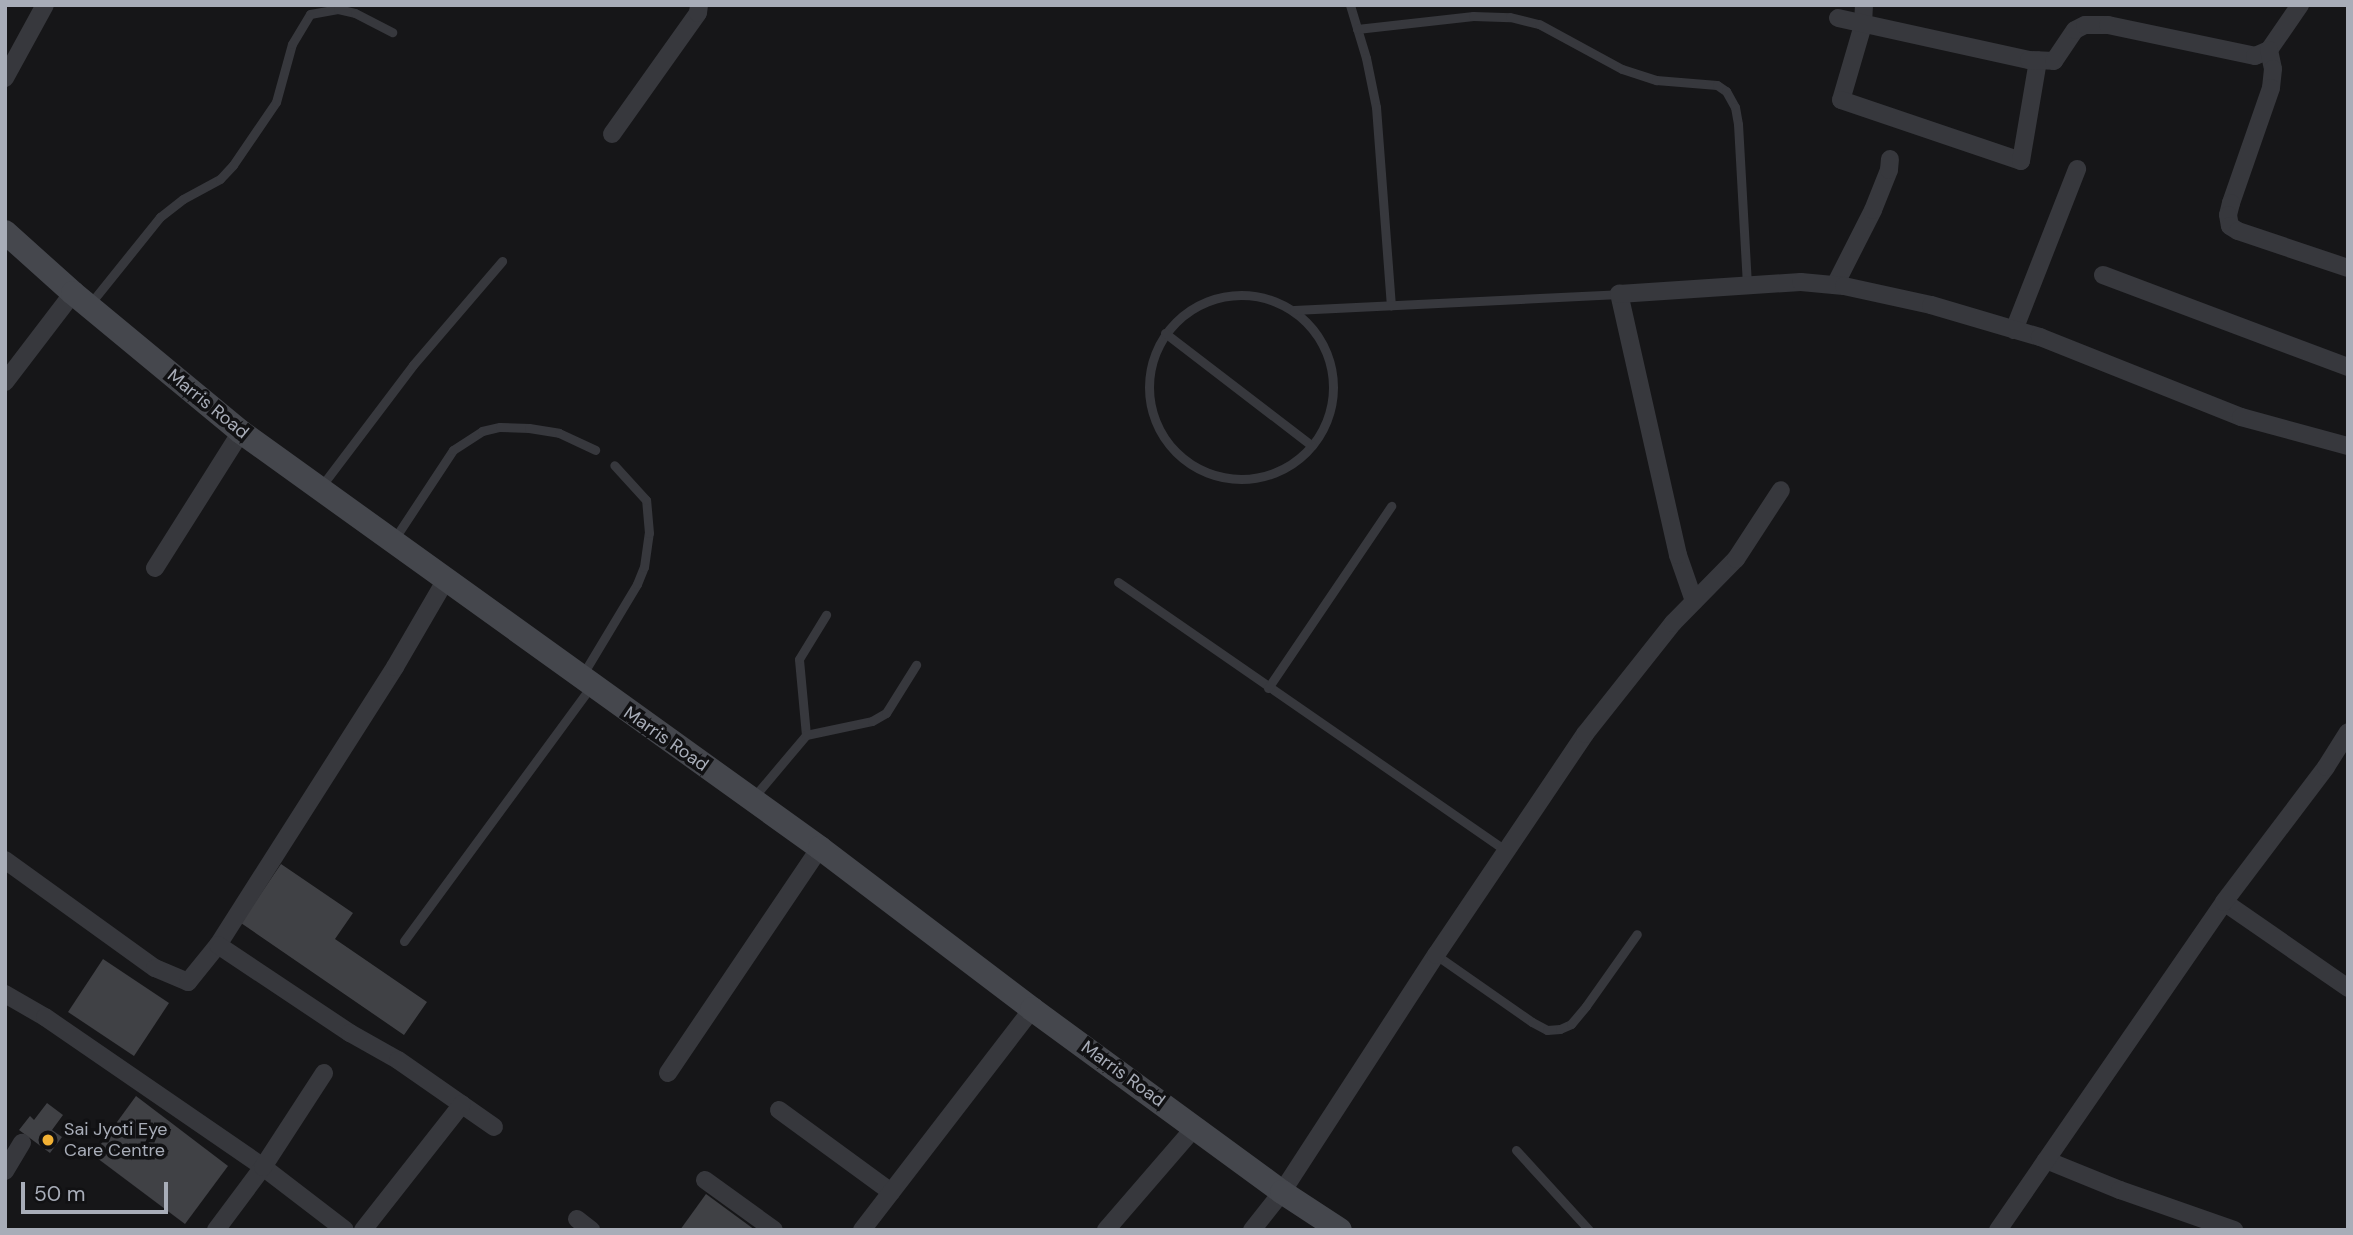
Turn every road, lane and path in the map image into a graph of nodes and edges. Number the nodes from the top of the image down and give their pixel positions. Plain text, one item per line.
1 (44, 5) edge
2 (699, 5) edge
3 (1350, 5) edge
4 (1864, 5) edge
5 (2300, 5) edge
6 (1838, 18) dead end
7 (1863, 25) junction
8 (1357, 29) junction
9 (392, 32) dead end
10 (2269, 50) junction
11 (2038, 60) junction
12 (5, 78) edge
13 (612, 134) dead end
14 (1890, 159) dead end
15 (2077, 169) dead end
16 (5, 232) edge
17 (502, 261) dead end
18 (2348, 268) edge
19 (2103, 275) dead end
20 (1747, 285) junction
21 (1835, 285) junction
22 (1619, 294) junction
23 (81, 299) junction
24 (1391, 305) junction
25 (1294, 310) junction
26 (2014, 330) junction
27 (1165, 333) junction
28 (2348, 367) edge
29 (5, 382) edge
30 (241, 432) junction
31 (1312, 446) junction
32 (2348, 446) edge
33 (595, 450) dead end
34 (614, 465) dead end
35 (319, 490) junction
36 (1781, 490) dead end
37 (1391, 506) dead end
38 (393, 541) junction
39 (155, 568) dead end
40 (445, 581) junction
41 (1118, 582) dead end
42 (1694, 601) junction
43 (826, 615) dead end
44 (916, 665) dead end
45 (586, 682) junction
46 (1268, 688) junction
47 (2348, 732) edge
48 (806, 735) junction
49 (752, 799) junction
50 (820, 848) junction
51 (1507, 851) junction
52 (5, 860) edge
53 (2224, 902) junction
54 (1637, 934) dead end
55 (404, 941) dead end
56 (218, 945) junction
57 (1436, 956) junction
58 (2348, 988) edge
59 (5, 994) edge
60 (1032, 1009) junction
61 (324, 1073) dead end
62 (668, 1073) dead end
63 (462, 1104) junction
64 (779, 1110) dead end
65 (494, 1126) dead end
66 (1195, 1127) junction
67 (22, 1143) dead end
68 (1516, 1150) dead end
69 (2046, 1160) junction
70 (264, 1167) junction
71 (5, 1171) edge
72 (705, 1181) dead end
73 (891, 1192) junction
74 (1282, 1192) junction
75 (216, 1230) edge
76 (345, 1230) edge
77 (363, 1230) edge
78 (774, 1230) edge
79 (862, 1230) edge
80 (1106, 1230) edge
81 (1252, 1230) edge
82 (1340, 1230) edge
83 (1589, 1230) edge
84 (1997, 1230) edge
85 (2234, 1230) edge

1 - 12 street
2 - 13 street
3 - 8 lane
4 - 7 street
5 - 10 street
6 - 7 street
7 - 11 street
7 - 11 street
8 - 20 lane
8 - 24 lane
9 - 23 lane
10 - 11 street
10 - 18 street
14 - 21 street
15 - 26 street
16 - 23 street, Marris Road
17 - 35 lane
19 - 28 street
20 - 21 street
20 - 22 street
21 - 26 street
22 - 24 lane
22 - 42 street
23 - 29 street
23 - 30 street, Marris Road
24 - 25 lane
25 - 27 lane
25 - 31 lane
26 - 32 street
27 - 31 lane
27 - 31 lane
30 - 35 street, Marris Road
30 - 39 street
33 - 38 lane
34 - 45 lane
35 - 38 street, Marris Road
36 - 42 street
37 - 46 lane
38 - 40 street, Marris Road
40 - 45 street, Marris Road
40 - 56 street
41 - 46 lane
42 - 51 street
43 - 48 lane
44 - 48 lane
45 - 49 street, Marris Road
45 - 55 lane
46 - 51 lane
47 - 53 street
48 - 49 lane
49 - 50 street, Marris Road
50 - 60 street, Marris Road
50 - 62 street
51 - 57 street
52 - 56 street
53 - 58 street
53 - 69 street
54 - 57 lane
56 - 63 street
57 - 74 street
59 - 70 street
60 - 66 street, Marris Road
60 - 73 street
61 - 70 street
63 - 65 street
63 - 77 street
64 - 73 street
66 - 74 street, Marris Road
66 - 80 street
67 - 71 street
68 - 83 lane
69 - 84 street
69 - 85 street
70 - 75 street
70 - 76 street
72 - 78 street
73 - 79 street
74 - 81 street
74 - 82 street, Marris Road

